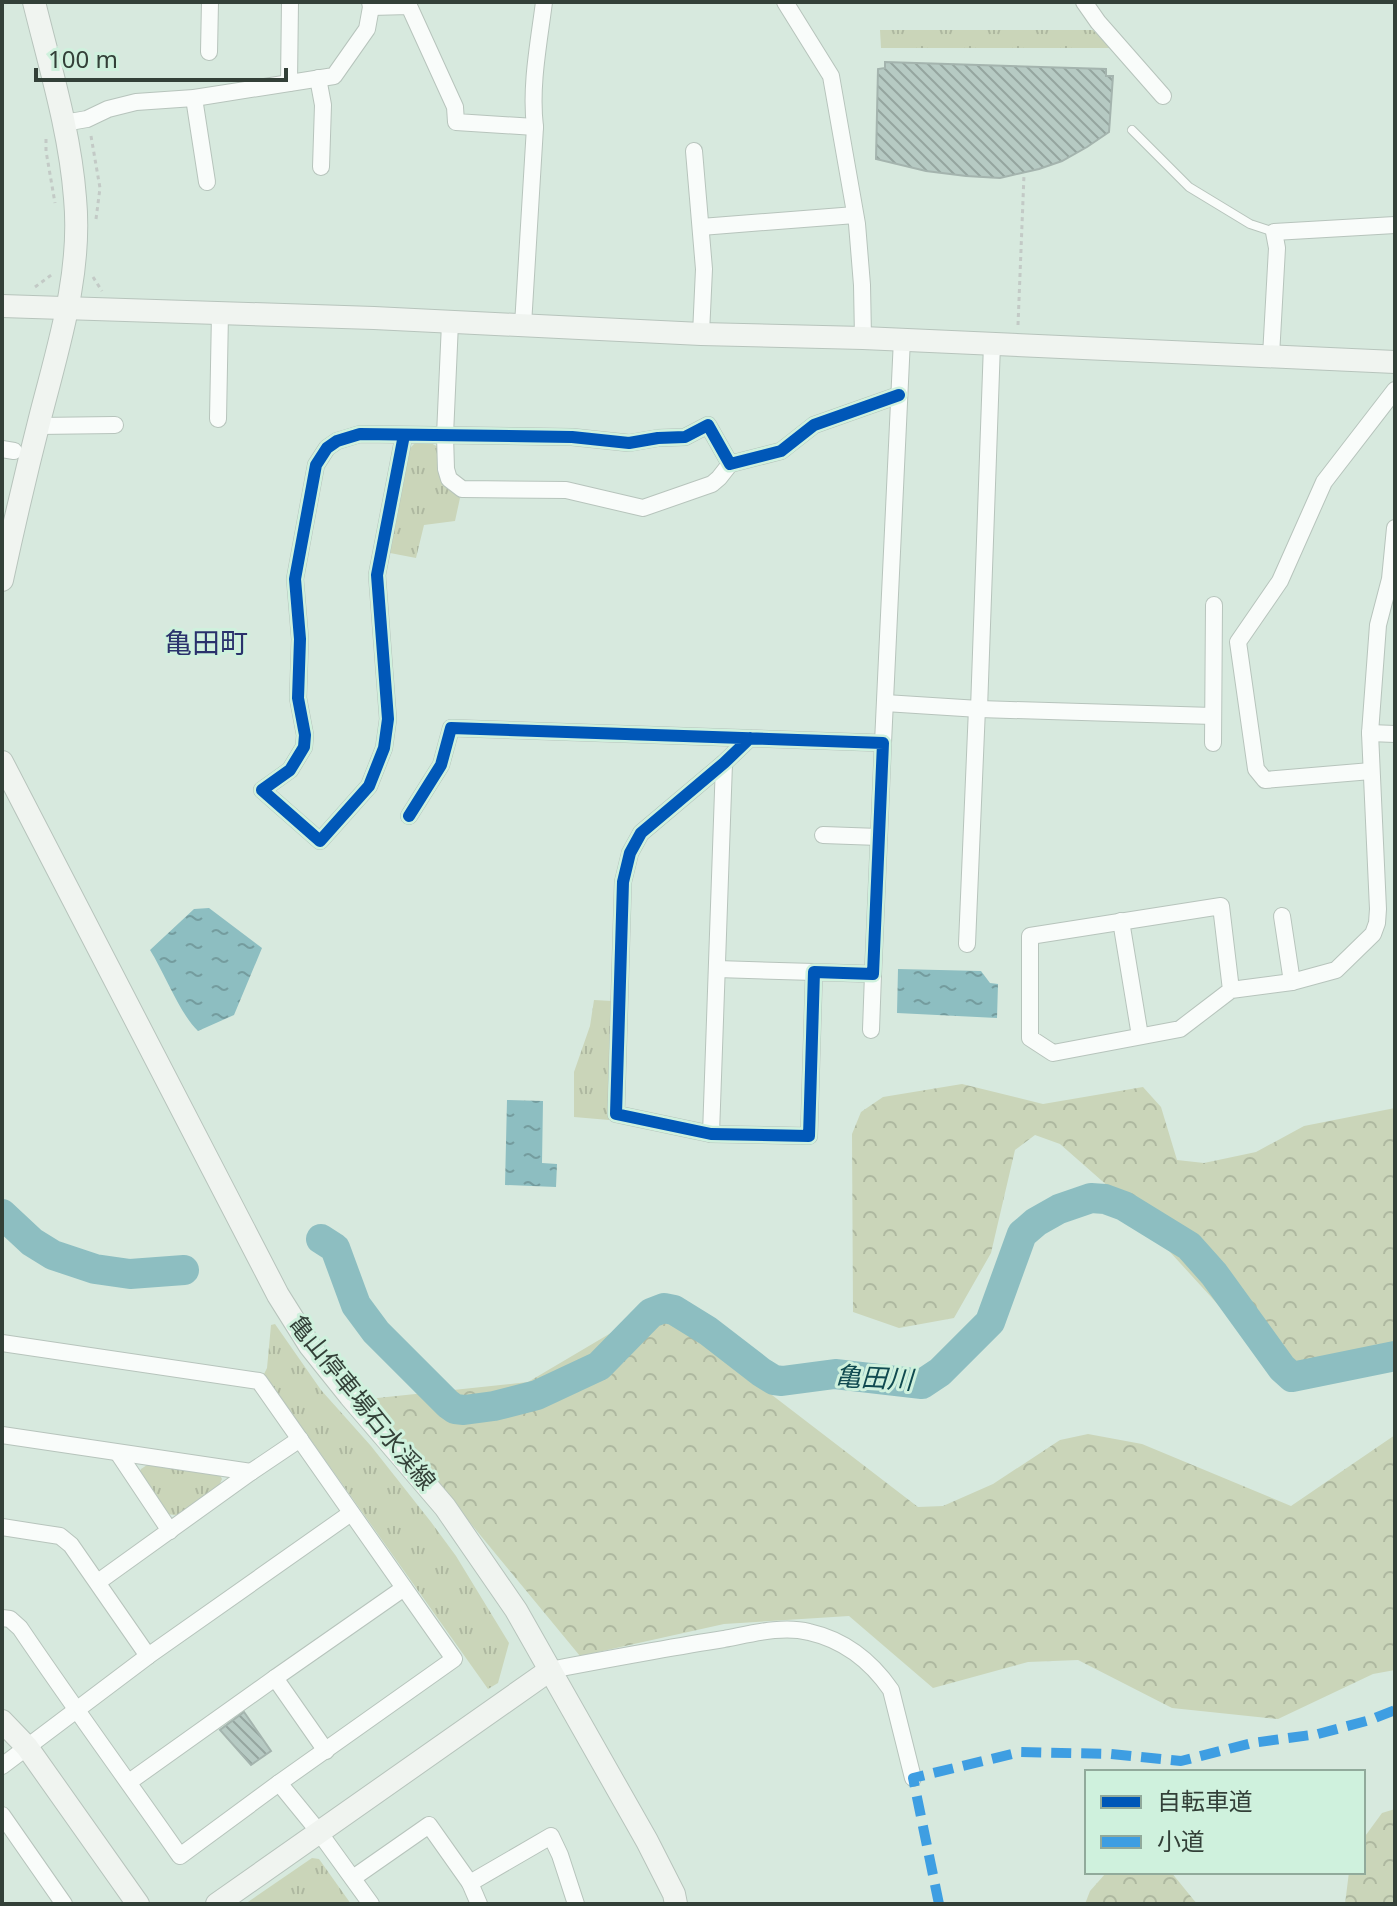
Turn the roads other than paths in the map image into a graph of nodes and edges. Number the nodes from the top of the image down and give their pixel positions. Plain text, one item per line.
1 (34, 2) edge
2 (210, 2) edge
3 (290, 2) edge
4 (544, 2) edge
5 (785, 2) edge
6 (1084, 2) edge
7 (371, 4) edge
8 (209, 52) dead end
9 (318, 78) junction
10 (289, 83) junction
11 (1163, 96) dead end
12 (194, 98) junction
13 (535, 127) junction
14 (55, 130) junction
15 (1132, 130) dead end
16 (694, 151) dead end
17 (321, 167) dead end
18 (207, 182) dead end
19 (855, 215) junction
20 (1395, 225) edge
21 (701, 227) junction
22 (1274, 232) junction
23 (2, 306) edge
24 (68, 308) junction
25 (220, 313) junction
26 (450, 323) junction
27 (523, 325) junction
28 (701, 334) junction
29 (863, 338) junction
30 (902, 339) junction
31 (992, 344) junction
32 (1271, 356) junction
33 (1395, 362) edge
34 (1395, 390) edge
35 (899, 395) junction
36 (218, 419) dead end
37 (115, 425) dead end
38 (38, 426) junction
39 (404, 435) junction
40 (445, 435) junction
41 (730, 464) junction
42 (1395, 528) edge
43 (2, 576) edge
44 (1214, 605) dead end
45 (885, 703) junction
46 (978, 708) junction
47 (1213, 716) junction
48 (1370, 733) junction
49 (1395, 734) edge
50 (750, 738) junction
51 (883, 743) junction
52 (1213, 743) dead end
53 (2, 762) edge
54 (724, 763) junction
55 (1371, 771) junction
56 (409, 816) dead end
57 (823, 835) dead end
58 (879, 837) junction
59 (1386, 910) edge
60 (1282, 916) dead end
61 (1121, 921) junction
62 (967, 944) dead end
63 (717, 969) junction
64 (814, 972) junction
65 (873, 974) junction
66 (1292, 982) junction
67 (1231, 990) junction
68 (871, 1030) dead end
69 (1140, 1036) junction
70 (711, 1134) junction
71 (2, 1343) edge
72 (2, 1435) edge
73 (300, 1439) junction
74 (118, 1453) junction
75 (251, 1472) junction
76 (351, 1513) junction
77 (2, 1527) edge
78 (170, 1531) junction
79 (98, 1582) junction
80 (404, 1588) junction
81 (2, 1618) edge
82 (148, 1656) junction
83 (550, 1670) junction
84 (275, 1678) junction
85 (75, 1710) junction
86 (2, 1721) edge
87 (27, 1747) junction
88 (326, 1751) junction
89 (2, 1766) edge
90 (913, 1778) dead end
91 (129, 1782) junction
92 (279, 1783) junction
93 (2, 1815) edge
94 (319, 1832) junction
95 (353, 1878) junction
96 (470, 1883) junction
97 (64, 1904) edge
98 (138, 1904) edge
99 (217, 1904) edge
100 (371, 1904) edge
101 (479, 1904) edge
102 (576, 1904) edge
103 (676, 1904) edge

1 - 14 street
2 - 8 street
3 - 10 street
4 - 13 street
5 - 19 street
6 - 11 street
7 - 9 street
7 - 13 street
9 - 10 street
9 - 17 street
10 - 12 street
12 - 14 street
12 - 18 street
13 - 27 street
14 - 24 street
15 - 22 lane
16 - 21 street
19 - 21 street
19 - 29 street
20 - 22 street
21 - 28 street
22 - 32 street
23 - 24 street
24 - 25 street
24 - 38 street
25 - 26 street
25 - 36 street
26 - 27 street
26 - 40 street
27 - 28 street
28 - 29 street
29 - 30 street
30 - 31 street
30 - 35 street
31 - 32 street
31 - 46 street
32 - 33 street
34 - 55 street
35 - 41 street
35 - 45 street
37 - 38 street
38 - 43 street
39 - 39 street
39 - 40 street
40 - 41 street
40 - 41 street
42 - 48 street
44 - 47 street
45 - 46 street
45 - 51 street
46 - 47 street
46 - 62 street
47 - 52 street
48 - 49 street
48 - 55 street
50 - 51 street
50 - 54 street
50 - 56 street
51 - 58 street
53 - 83 street, 亀山停車場石水渓線
54 - 63 street
54 - 70 street
55 - 59 street
57 - 58 street
58 - 65 street
59 - 66 street
60 - 66 street
61 - 67 street
61 - 69 street
61 - 69 street
63 - 64 street
63 - 70 street
64 - 65 street
64 - 70 street
65 - 68 street
66 - 67 street
67 - 69 street
71 - 73 street
72 - 74 street
73 - 75 street
73 - 76 street
74 - 75 street
74 - 78 street
75 - 78 street
76 - 80 street
76 - 82 street
77 - 79 street
78 - 79 street
79 - 82 street
80 - 84 street
80 - 88 street
81 - 85 street
82 - 85 street
83 - 90 street
83 - 94 street
83 - 103 street, 亀山停車場石水渓線
84 - 88 street
84 - 91 street
85 - 87 street
85 - 91 street
86 - 87 street
87 - 89 street
87 - 98 street
88 - 92 street
91 - 92 street
92 - 94 street
93 - 97 street
94 - 95 street
94 - 99 street
95 - 96 street
95 - 100 street
96 - 101 street
96 - 102 street

